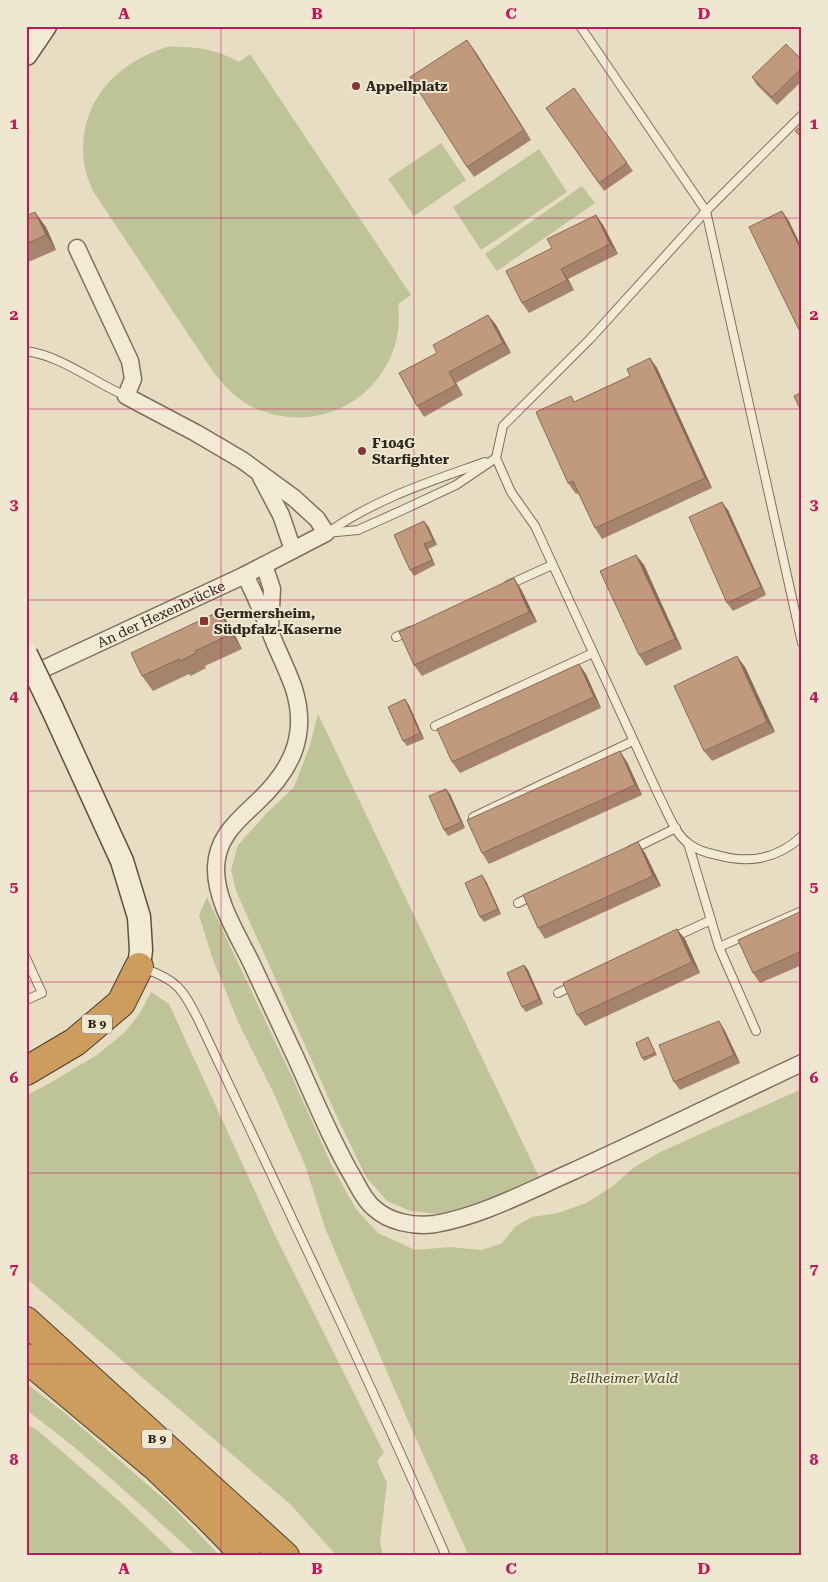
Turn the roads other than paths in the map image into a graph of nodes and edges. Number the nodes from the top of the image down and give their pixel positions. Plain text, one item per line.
1 (44, 26) edge
2 (580, 26) edge
3 (26, 54) edge
4 (802, 116) edge
5 (706, 211) junction
6 (77, 248) dead end
7 (26, 351) edge
8 (122, 394) junction
9 (496, 458) junction
10 (259, 473) junction
11 (326, 534) junction
12 (293, 550) junction
13 (264, 564) junction
14 (552, 565) junction
15 (245, 575) junction
16 (500, 589) edge
17 (422, 625) edge
18 (270, 633) junction
19 (396, 638) dead end
20 (802, 643) edge
21 (26, 654) edge
22 (593, 654) junction
23 (26, 677) edge
24 (435, 726) dead end
25 (633, 741) junction
26 (473, 817) edge
27 (676, 828) junction
28 (802, 836) edge
29 (688, 843) junction
30 (624, 853) edge
31 (544, 890) edge
32 (518, 903) dead end
33 (802, 911) edge
34 (711, 920) junction
35 (666, 941) edge
36 (720, 947) junction
37 (26, 958) edge
38 (139, 967) junction
39 (585, 980) edge
40 (558, 993) dead end
41 (26, 1000) edge
42 (756, 1031) dead end
43 (802, 1063) edge
44 (30, 1067) edge
45 (27, 1322) edge
46 (26, 1358) edge
47 (26, 1378) edge
48 (156, 1467) junction
49 (246, 1556) edge
50 (285, 1556) edge
51 (446, 1556) edge

1 - 3 main road
2 - 5 lane
4 - 5 lane
5 - 9 lane
5 - 20 lane
6 - 8 street
7 - 8 lane
8 - 10 street
9 - 11 lane
9 - 11 lane
9 - 14 lane
10 - 11 street
10 - 12 street
11 - 12 street, An der Hexenbrücke
12 - 13 street, An der Hexenbrücke
13 - 15 street, An der Hexenbrücke
13 - 18 street
14 - 16 lane
14 - 22 lane
15 - 18 street
15 - 23 street, An der Hexenbrücke
17 - 19 lane
18 - 43 street
21 - 38 main road, B 9, bridge
22 - 24 lane
22 - 25 lane
25 - 26 lane
25 - 27 lane
27 - 29 lane
27 - 30 lane
28 - 29 lane
29 - 34 lane
31 - 32 lane
33 - 36 lane
34 - 35 lane
34 - 36 lane
36 - 42 lane
37 - 41 lane
38 - 44 highway, B 9
38 - 51 lane
39 - 40 lane
45 - 50 highway, B 9
46 - 48 highway, B 9
47 - 48 highway, B 9
48 - 49 highway, B 9

